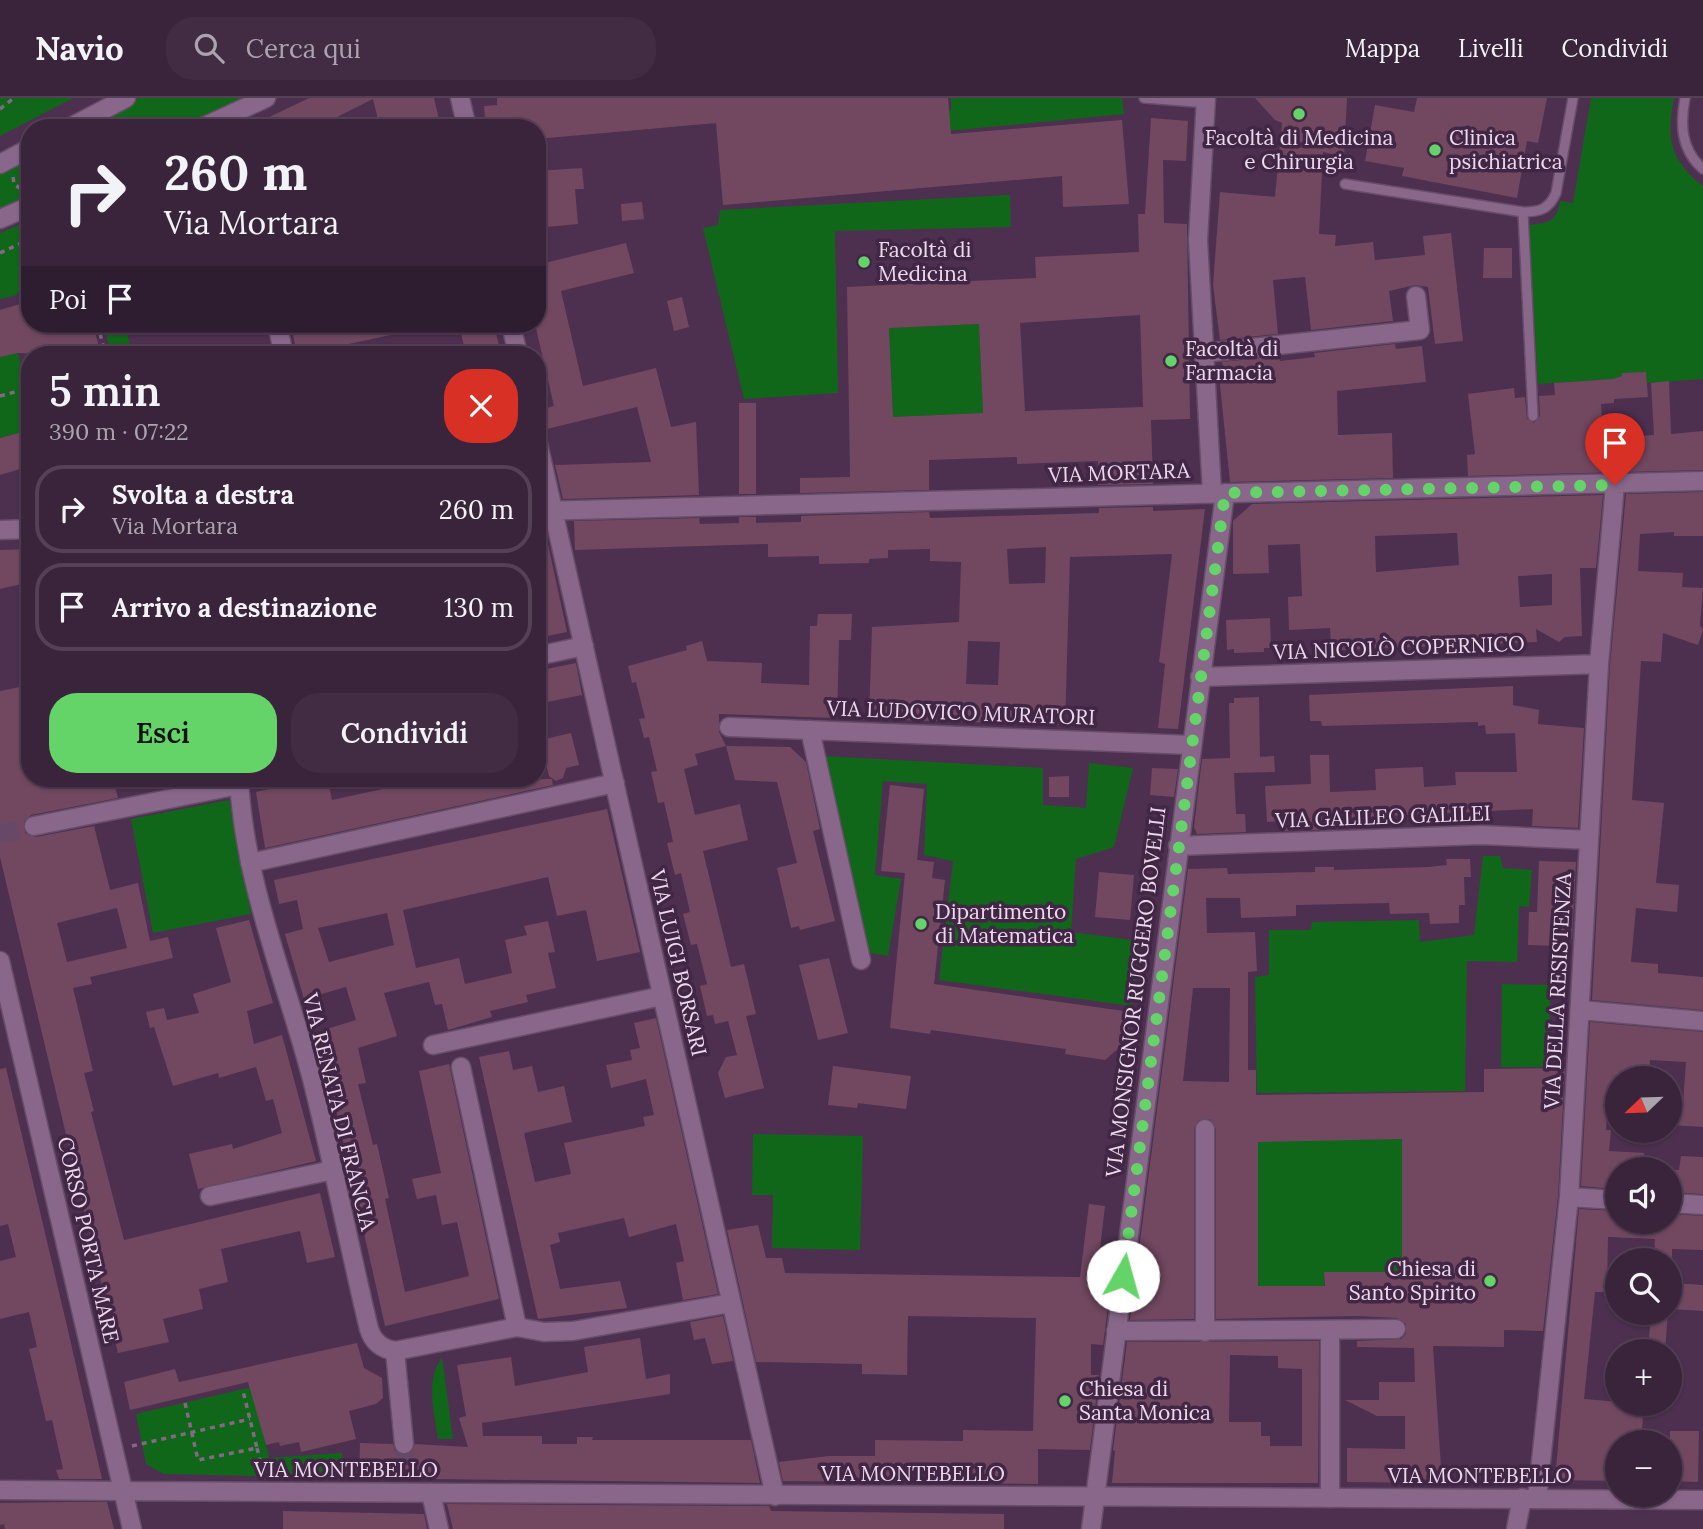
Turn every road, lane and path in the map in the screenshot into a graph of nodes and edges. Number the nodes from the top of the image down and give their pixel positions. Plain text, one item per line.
1 (14, 98) edge
2 (126, 98) edge
3 (267, 98) edge
4 (460, 98) edge
5 (1144, 98) edge
6 (1573, 98) edge
7 (1685, 98) edge
8 (1170, 99) edge
9 (1205, 99) edge
10 (0, 108) edge
11 (86, 119) edge
12 (237, 119) edge
13 (465, 119) edge
14 (21, 153) edge
15 (0, 164) edge
16 (1703, 169) edge
17 (1345, 184) dead end
18 (21, 209) edge
19 (1523, 212) junction
20 (0, 219) edge
21 (21, 243) edge
22 (0, 253) edge
23 (1416, 296) dead end
24 (1203, 353) junction
25 (21, 390) edge
26 (0, 396) edge
27 (1533, 416) dead end
28 (1703, 481) edge
29 (1615, 485) junction
30 (1218, 493) junction
31 (546, 511) edge
32 (546, 514) edge
33 (21, 529) edge
34 (0, 530) edge
35 (584, 646) junction
36 (546, 654) edge
37 (1599, 664) junction
38 (1200, 677) junction
39 (729, 727) dead end
40 (810, 730) junction
41 (1191, 745) junction
42 (615, 783) junction
43 (216, 787) edge
44 (240, 787) edge
45 (34, 826) tunnel mouth
46 (1589, 840) junction
47 (1178, 846) junction
48 (250, 863) junction
49 (861, 960) dead end
50 (0, 961) edge
51 (662, 996) junction
52 (1580, 1010) junction
53 (1703, 1021) edge
54 (433, 1045) dead end
55 (461, 1067) dead end
56 (1205, 1129) dead end
57 (333, 1170) junction
58 (210, 1196) dead end
59 (1569, 1197) junction
60 (1605, 1199) edge
61 (1682, 1204) edge
62 (1703, 1205) edge
63 (731, 1303) junction
64 (517, 1327) junction
65 (1396, 1329) dead end
66 (1116, 1331) junction
67 (1330, 1331) junction
68 (1205, 1332) junction
69 (395, 1351) junction
70 (243, 1391) dead end
71 (185, 1403) dead end
72 (250, 1419) junction
73 (192, 1432) junction
74 (404, 1444) tunnel mouth
75 (257, 1448) junction
76 (113, 1450) junction
77 (0, 1490) edge
78 (123, 1491) junction
79 (267, 1492) junction
80 (431, 1493) junction
81 (775, 1496) junction
82 (1094, 1497) junction
83 (1329, 1498) junction
84 (1529, 1499) junction
85 (1703, 1500) edge
86 (132, 1529) edge
87 (439, 1529) edge
88 (1091, 1529) edge
89 (1517, 1529) edge

1 - 10 path
2 - 11 street
3 - 12 street
4 - 13 street
5 - 8 lane
6 - 19 lane
7 - 16 lane
8 - 9 lane
9 - 24 street, VIA MONSIGNOR RUGGERO BOVELLI
14 - 15 street
17 - 19 lane
18 - 20 street
19 - 27 lane
21 - 22 path
23 - 24 street
24 - 30 street, VIA MONSIGNOR RUGGERO BOVELLI
25 - 26 path
28 - 29 street, VIA MORTARA
29 - 30 street, VIA MORTARA
29 - 37 street, VIA DELLA RESISTENZA
30 - 31 street, VIA MORTARA
30 - 38 street, VIA MONSIGNOR RUGGERO BOVELLI
32 - 35 street, VIA LUIGI BORSARI
33 - 34 street
35 - 36 street
35 - 42 street, VIA LUIGI BORSARI
37 - 38 street, VIA NICOLÒ COPERNICO
37 - 46 street, VIA DELLA RESISTENZA
38 - 41 street, VIA MONSIGNOR RUGGERO BOVELLI
39 - 40 street, VIA LUDOVICO MURATORI
40 - 41 street, VIA LUDOVICO MURATORI
40 - 49 street
41 - 47 street, VIA MONSIGNOR RUGGERO BOVELLI
42 - 48 street
42 - 51 street, VIA LUIGI BORSARI
43 - 45 street
44 - 48 street, VIA RENATA DI FRANCIA
46 - 47 street, VIA GALILEO GALILEI
46 - 52 street, VIA DELLA RESISTENZA
47 - 66 street, VIA MONSIGNOR RUGGERO BOVELLI
48 - 57 street, VIA RENATA DI FRANCIA
50 - 76 street, CORSO PORTA MARE
51 - 54 street
51 - 63 street, VIA LUIGI BORSARI
52 - 53 street
52 - 59 street, VIA DELLA RESISTENZA
55 - 64 street
56 - 68 street
57 - 58 street
57 - 69 street, VIA RENATA DI FRANCIA
59 - 60 street
59 - 84 street, VIA DELLA RESISTENZA
61 - 62 street
63 - 64 street
63 - 81 street, VIA LUIGI BORSARI
64 - 69 street
65 - 67 street
66 - 68 street
66 - 82 street, VIA MONSIGNOR RUGGERO BOVELLI
67 - 68 street
67 - 83 street
69 - 74 street
70 - 72 path
71 - 73 path
72 - 73 path
72 - 75 path
73 - 75 path
73 - 76 path
75 - 79 path
76 - 78 street, CORSO PORTA MARE
77 - 78 street, VIA MONTEBELLO
78 - 79 street, VIA MONTEBELLO
78 - 86 street, CORSO PORTA MARE
79 - 80 street, VIA MONTEBELLO
80 - 81 street, VIA MONTEBELLO
80 - 87 street
81 - 82 street, VIA MONTEBELLO
82 - 83 street, VIA MONTEBELLO
82 - 88 street, VIA MONSIGNOR RUGGERO BOVELLI
83 - 84 street, VIA MONTEBELLO
84 - 85 street, VIA MONTEBELLO
84 - 89 street, VIA DELLA RESISTENZA

